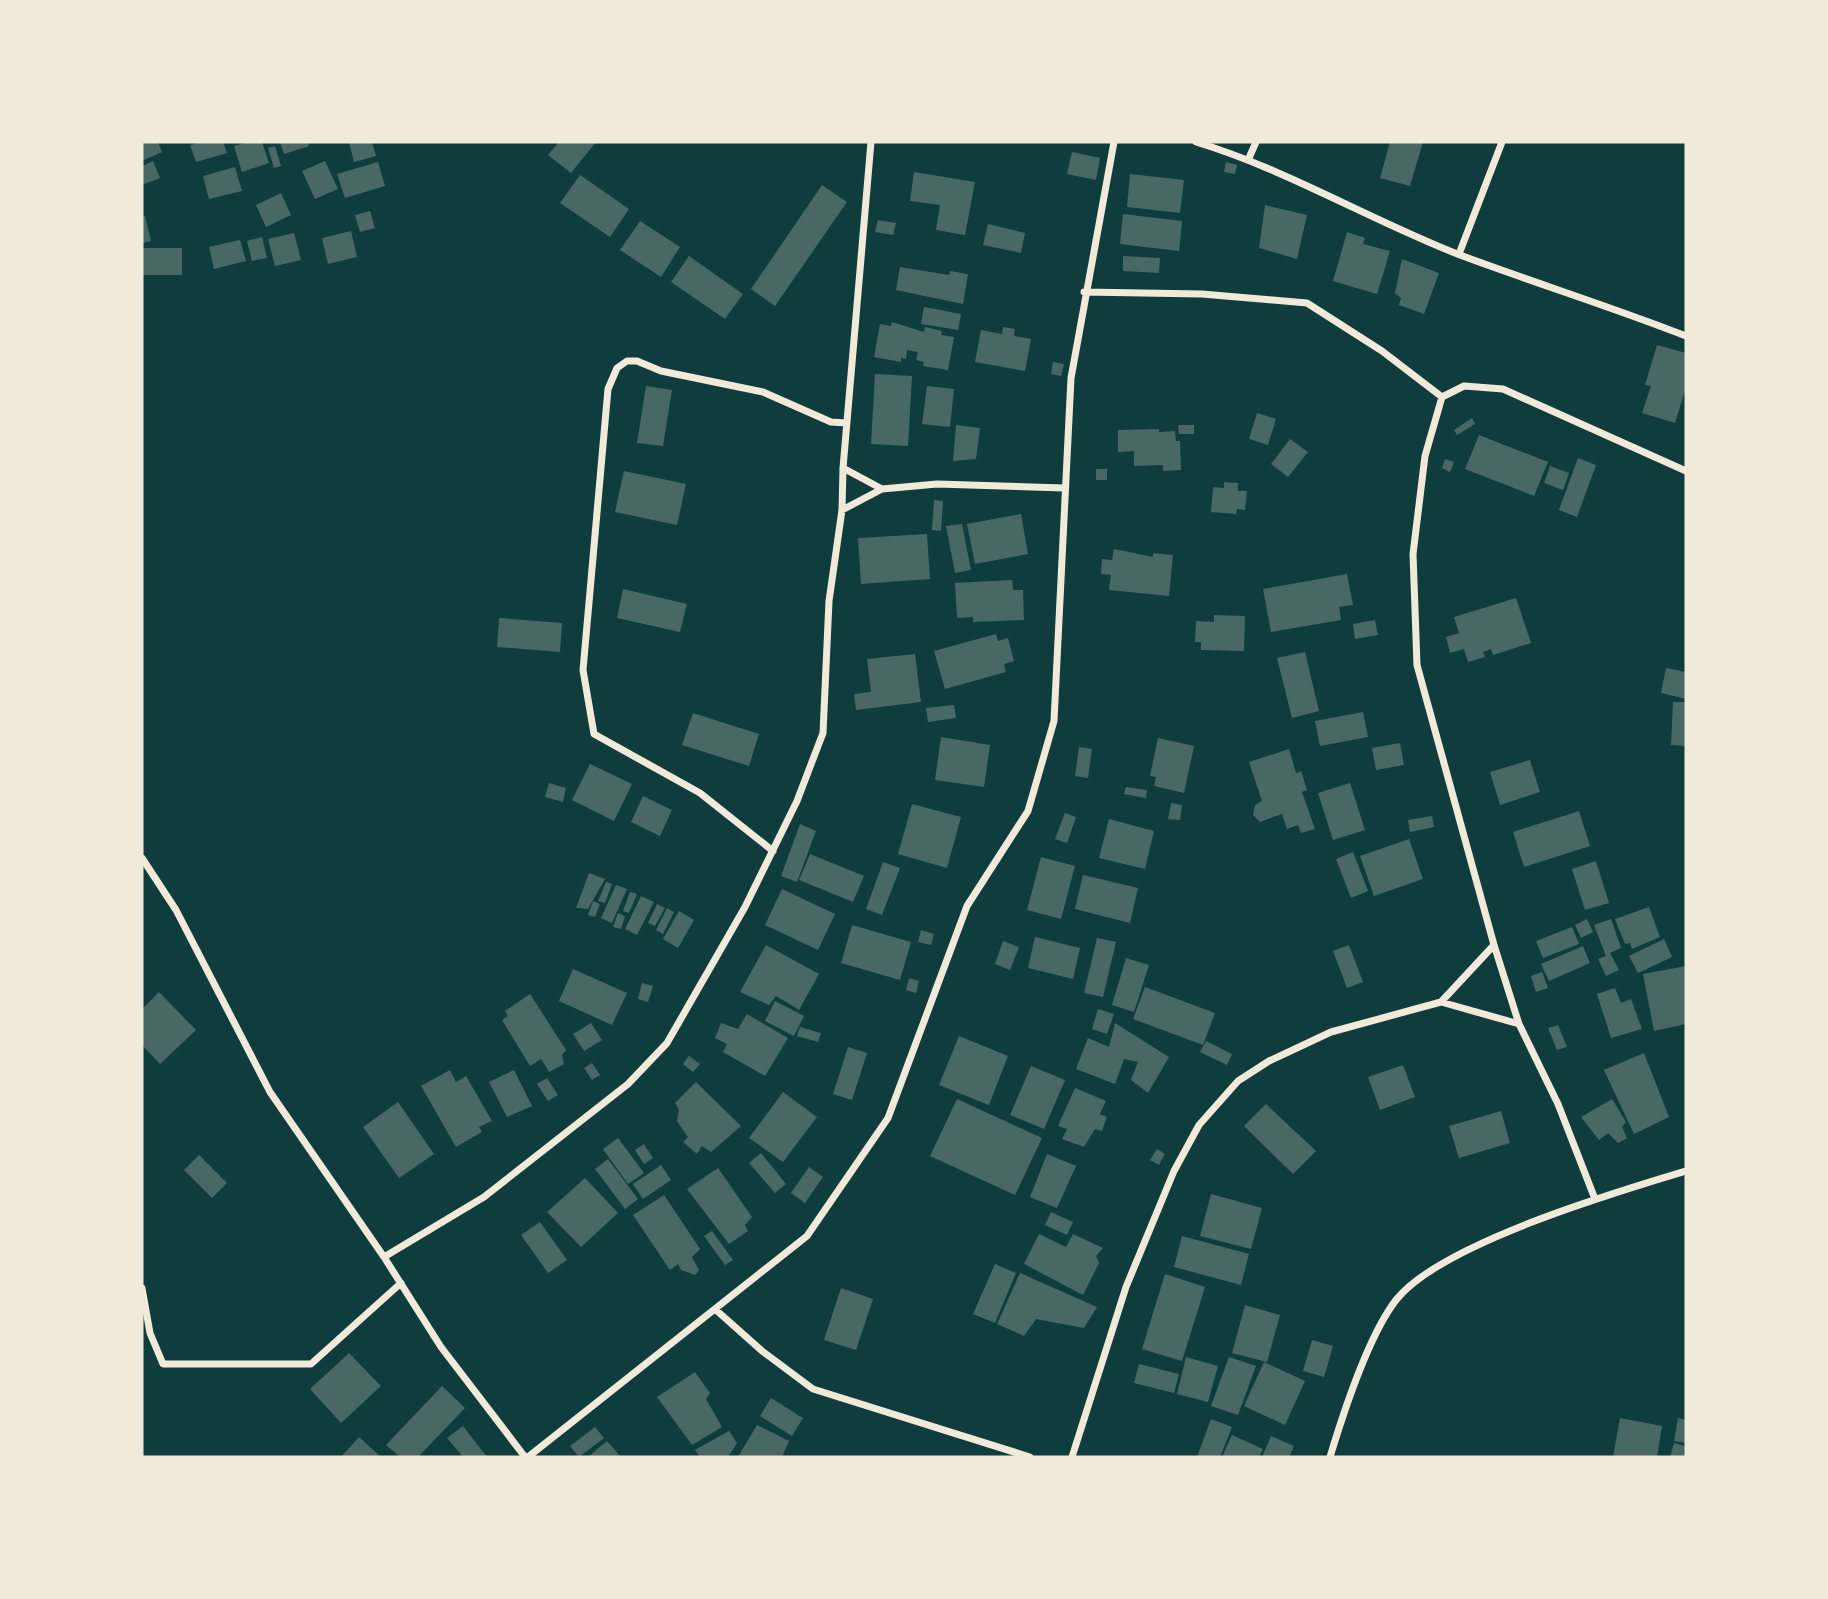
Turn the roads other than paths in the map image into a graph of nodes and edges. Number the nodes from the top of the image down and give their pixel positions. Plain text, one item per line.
1 (871, 142) edge
2 (1114, 142) edge
3 (1196, 142) edge
4 (1256, 142) edge
5 (1502, 142) edge
6 (1249, 158) junction
7 (1459, 254) junction
8 (1084, 292) junction
9 (1686, 336) edge
10 (1441, 397) junction
11 (846, 423) junction
12 (843, 468) junction
13 (1686, 471) edge
14 (1064, 488) junction
15 (882, 489) junction
16 (842, 510) junction
17 (773, 851) junction
18 (142, 858) edge
19 (1494, 945) junction
20 (1441, 1002) junction
21 (1520, 1024) junction
22 (1686, 1171) edge
23 (1595, 1199) junction
24 (384, 1257) junction
25 (401, 1283) junction
26 (142, 1288) edge
27 (716, 1310) junction
28 (527, 1457) edge
29 (1030, 1457) edge
30 (1072, 1457) edge
31 (1330, 1457) edge

1 - 11 street
2 - 8 street
3 - 6 street
4 - 6 street
5 - 7 street
6 - 7 street
7 - 9 street
8 - 10 street
8 - 14 street
10 - 13 street
10 - 19 street
11 - 12 street
11 - 17 street
12 - 15 street
12 - 16 street
14 - 15 street
14 - 27 street
15 - 16 street
16 - 17 street
17 - 24 street
18 - 24 street
19 - 20 street
19 - 21 street
20 - 21 street
20 - 30 street
21 - 23 street
22 - 23 street
23 - 31 street
24 - 25 street
25 - 26 street
25 - 28 street
27 - 28 street
27 - 29 street

